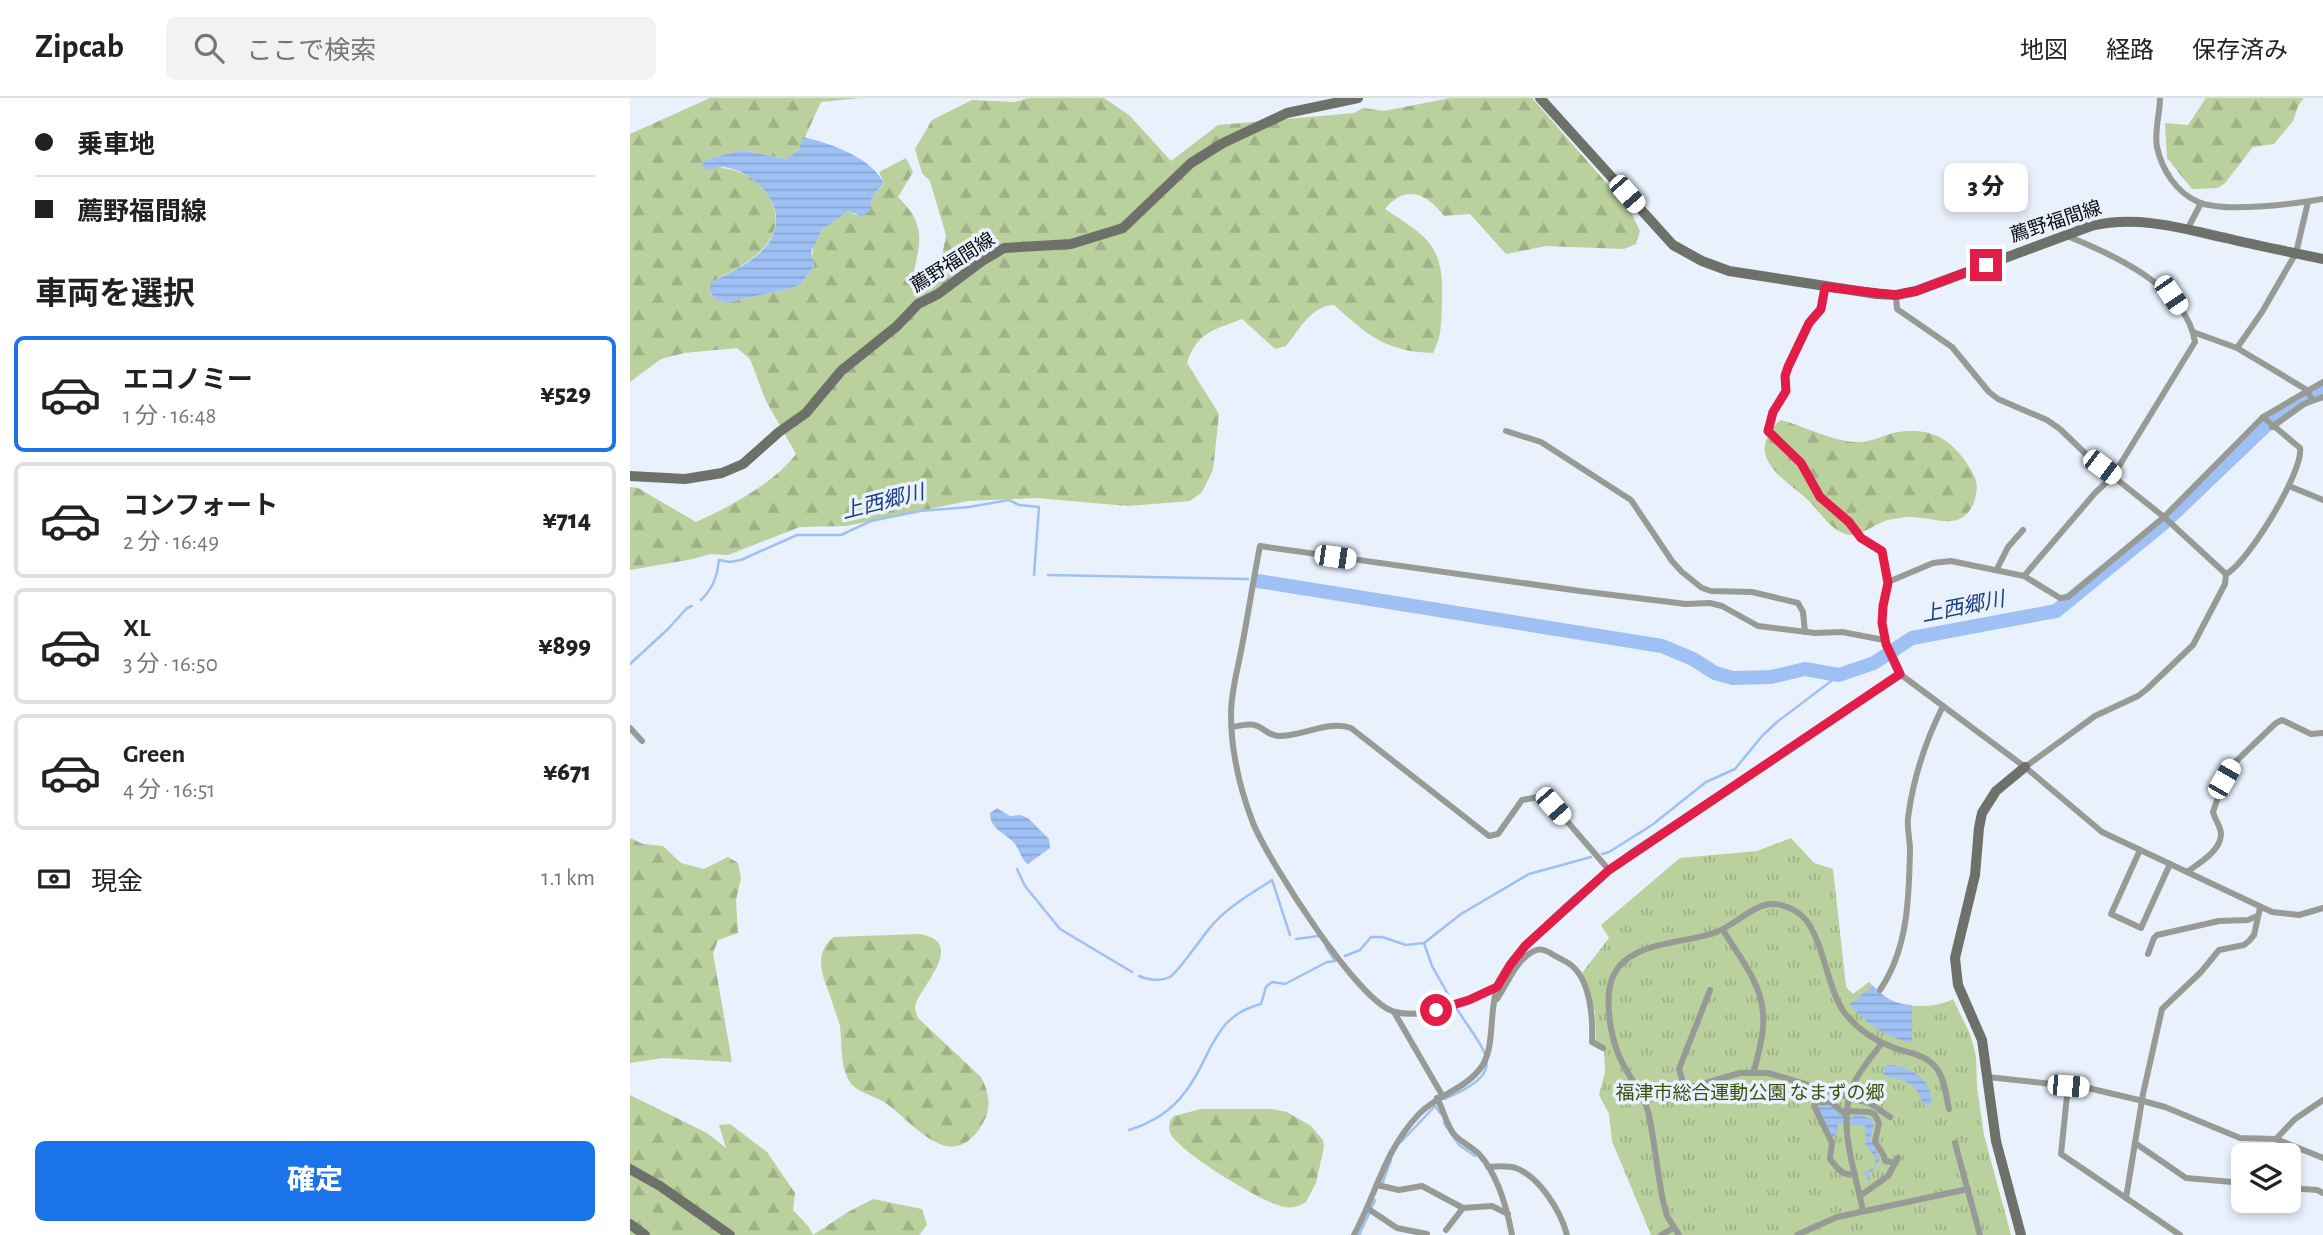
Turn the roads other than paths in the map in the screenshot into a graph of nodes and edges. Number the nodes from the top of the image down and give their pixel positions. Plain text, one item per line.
1 (1358, 98) edge
2 (1540, 98) edge
3 (2160, 98) edge
4 (2323, 199) edge
5 (2308, 202) junction
6 (2201, 203) junction
7 (2187, 230) junction
8 (2065, 235) junction
9 (2296, 253) junction
10 (2323, 259) edge
11 (1825, 287) junction
12 (1896, 295) junction
13 (2193, 332) junction
14 (2237, 348) junction
15 (2323, 382) edge
16 (2309, 395) junction
17 (2323, 397) edge
18 (2268, 422) junction
19 (1506, 430) dead end
20 (630, 476) edge
21 (2113, 476) junction
22 (2289, 486) junction
23 (2323, 500) edge
24 (2164, 517) junction
25 (2023, 530) dead end
26 (1997, 569) junction
27 (2226, 574) junction
28 (2024, 576) junction
29 (1888, 583) junction
30 (1805, 632) junction
31 (1885, 642) junction
32 (1900, 674) junction
33 (1943, 706) junction
34 (1232, 727) junction
35 (630, 728) edge
36 (2323, 733) edge
37 (642, 741) dead end
38 (2025, 767) junction
39 (2140, 850) junction
40 (2170, 864) junction
41 (1609, 870) junction
42 (2187, 872) junction
43 (2260, 908) junction
44 (2323, 908) edge
45 (2257, 916) junction
46 (1723, 930) junction
47 (2148, 954) dead end
48 (1497, 987) junction
49 (1710, 990) dead end
50 (1880, 990) dead end
51 (1494, 1004) junction
52 (1394, 1012) junction
53 (1882, 1043) junction
54 (1602, 1048) dead end
55 (1754, 1072) junction
56 (1988, 1077) junction
57 (2068, 1086) junction
58 (1685, 1089) junction
59 (1440, 1096) junction
60 (1849, 1097) junction
61 (2323, 1100) edge
62 (1644, 1101) junction
63 (2143, 1101) junction
64 (1949, 1110) dead end
65 (1846, 1113) junction
66 (1890, 1117) dead end
67 (2276, 1139) junction
68 (1848, 1141) junction
69 (1832, 1143) junction
70 (1955, 1143) dead end
71 (2135, 1143) junction
72 (2323, 1158) edge
73 (1488, 1167) junction
74 (630, 1169) edge
75 (1855, 1174) junction
76 (2231, 1183) edge
77 (1377, 1185) junction
78 (1968, 1189) junction
79 (2301, 1189) edge
80 (2323, 1193) edge
81 (1860, 1196) junction
82 (2126, 1198) junction
83 (1367, 1208) junction
84 (1464, 1208) junction
85 (1863, 1211) junction
86 (1507, 1214) junction
87 (630, 1224) edge
88 (1674, 1228) junction
89 (1446, 1230) dead end
90 (1427, 1234) edge
91 (645, 1235) edge
92 (730, 1235) edge
93 (1354, 1235) edge
94 (1512, 1235) edge
95 (1567, 1235) edge
96 (1661, 1235) edge
97 (1679, 1235) edge
98 (1797, 1235) edge
99 (1980, 1235) edge
100 (2021, 1235) edge
101 (2180, 1235) edge

1 - 20 main road, 薦野福間線
2 - 11 main road, 薦野福間線
3 - 6 street
4 - 5 street
5 - 6 street
5 - 9 street
6 - 7 street
7 - 8 main road, 薦野福間線
7 - 9 main road, 薦野福間線
8 - 12 main road, 薦野福間線
8 - 13 street
9 - 10 main road, 薦野福間線
9 - 14 street
11 - 12 main road, 薦野福間線
11 - 29 street
12 - 21 street
13 - 14 street
13 - 21 street
14 - 16 street
15 - 16 street
16 - 17 street
16 - 18 street
16 - 18 street
18 - 22 street
18 - 24 street
19 - 30 street
21 - 24 street
21 - 28 street
22 - 23 street
22 - 27 street
24 - 27 street
24 - 28 street
25 - 26 street
26 - 28 street
26 - 29 street
27 - 38 street
29 - 31 street
30 - 31 street
30 - 34 street
31 - 32 street
32 - 33 street
32 - 41 street
33 - 38 street
33 - 50 street
34 - 41 street
34 - 52 street
35 - 37 street
36 - 42 street
38 - 39 street
38 - 56 main road
39 - 40 street
39 - 40 street
40 - 42 street
41 - 48 street
42 - 43 street
43 - 44 street
43 - 45 street
45 - 47 street
45 - 63 street
46 - 53 street
46 - 55 street
46 - 62 street
48 - 51 street
48 - 52 street
49 - 58 street
51 - 54 street
51 - 59 street
52 - 59 street
53 - 60 street
53 - 64 street
55 - 58 street
55 - 60 street
56 - 57 street
56 - 100 main road
57 - 63 street
57 - 82 street
58 - 62 street
59 - 73 street
59 - 77 street
60 - 65 street
60 - 66 street
61 - 67 street
62 - 88 street
63 - 67 street
63 - 71 street
65 - 68 street
65 - 69 street
65 - 81 street
67 - 72 street
68 - 69 street
68 - 75 street
69 - 75 street
70 - 78 street
71 - 76 street
71 - 82 street
73 - 86 street
73 - 95 street
74 - 92 main road
75 - 81 street
77 - 83 street
77 - 84 street
78 - 85 street
78 - 99 street
79 - 80 street
81 - 85 street
82 - 101 street
83 - 90 street
83 - 93 street
84 - 86 street
84 - 89 street
85 - 98 street
86 - 94 street
87 - 91 main road
88 - 96 street
88 - 97 street

